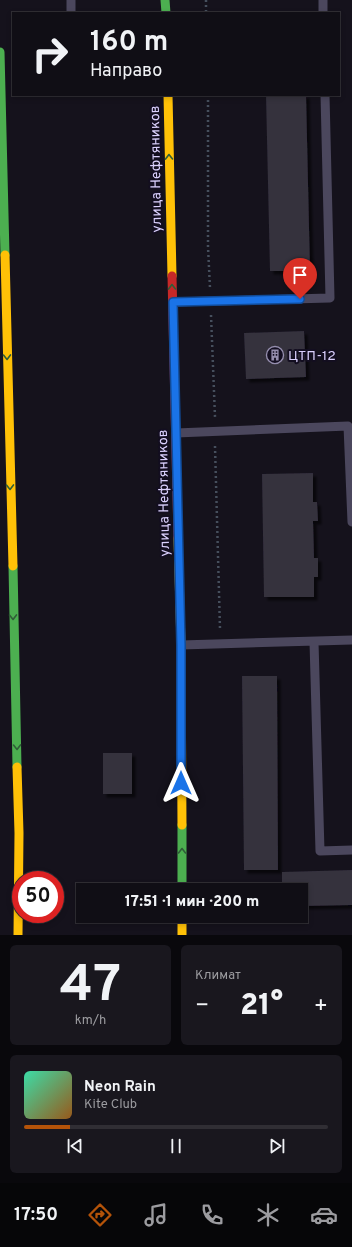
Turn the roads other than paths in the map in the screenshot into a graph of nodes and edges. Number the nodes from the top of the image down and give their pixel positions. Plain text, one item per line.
1 (71, 0) edge
2 (166, 0) edge
3 (323, 0) edge
4 (71, 12) edge
5 (166, 12) edge
6 (323, 12) edge
7 (0, 52) edge
8 (168, 96) edge
9 (325, 96) edge
10 (173, 302) junction
11 (350, 426) edge
12 (175, 433) junction
13 (352, 522) edge
14 (352, 640) edge
15 (314, 642) junction
16 (181, 645) junction
17 (352, 850) edge
18 (182, 883) edge
19 (182, 923) edge
20 (18, 935) edge
21 (182, 935) edge

1 - 4 lane
2 - 5 main road
3 - 6 lane
7 -> 20 main road
10 -> 8 main road, улица Нефтяников
9 - 10 lane
10 - 12 main road, улица Нефтяников
11 - 12 lane
11 - 13 lane
12 - 16 main road, улица Нефтяников
14 - 15 lane
15 - 16 lane
15 - 17 lane
18 -> 16 main road, улица Нефтяников
19 - 21 main road

